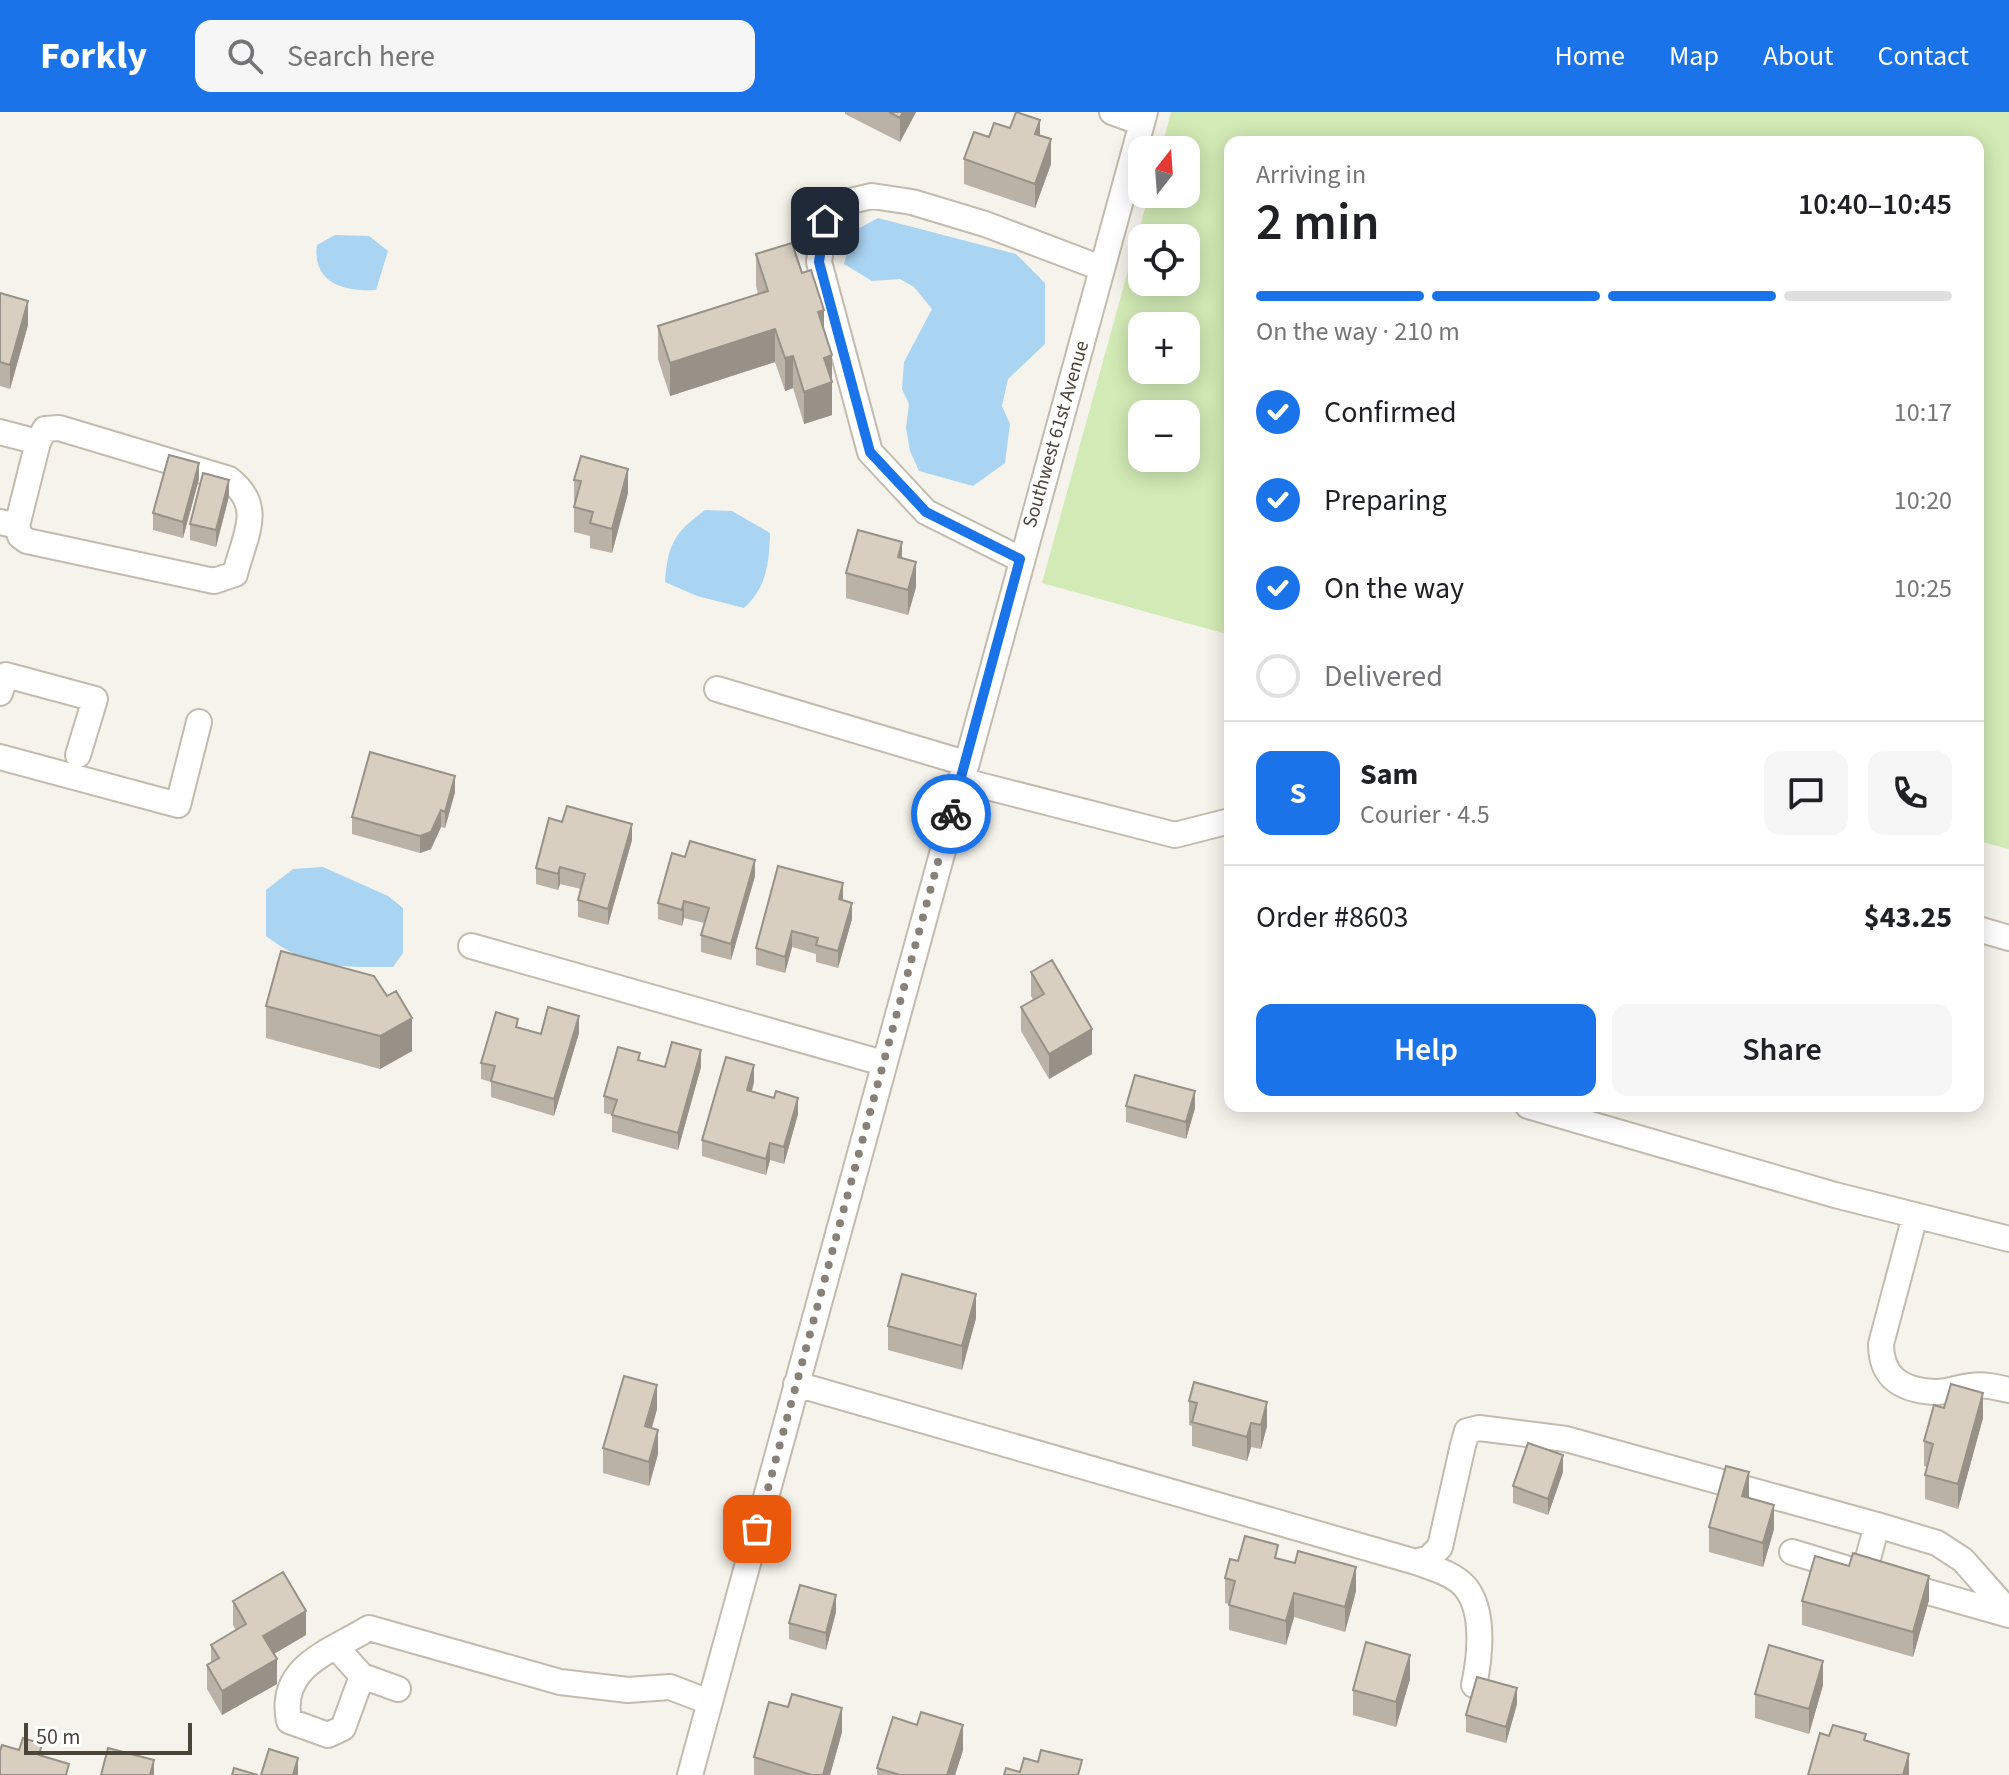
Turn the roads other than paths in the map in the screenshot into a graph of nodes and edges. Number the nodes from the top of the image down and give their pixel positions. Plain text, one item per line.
1 (1112, 112) edge
2 (1143, 118) edge
3 (1101, 268) junction
4 (0, 432) edge
5 (38, 442) junction
6 (8, 524) edge
7 (1020, 559) junction
8 (717, 689) dead end
9 (0, 693) edge
10 (199, 722) dead end
11 (78, 755) dead end
12 (0, 757) edge
13 (962, 772) junction
14 (1224, 823) edge
15 (1984, 931) edge
16 (2009, 938) edge
17 (471, 946) dead end
18 (883, 1063) junction
19 (1549, 1112) edge
20 (1915, 1216) junction
21 (2009, 1239) edge
22 (796, 1384) junction
23 (2009, 1390) edge
24 (1877, 1525) junction
25 (1792, 1552) dead end
26 (1416, 1562) junction
27 (1864, 1573) junction
28 (2009, 1613) edge
29 (337, 1648) junction
30 (362, 1676) junction
31 (1474, 1685) edge
32 (398, 1689) dead end
33 (709, 1702) junction
34 (690, 1775) edge

1 - 2 street
2 - 3 street, Southwest 61st Avenue
3 - 7 street, Southwest 61st Avenue
3 - 7 street
4 - 5 street
5 - 6 street
5 - 6 street
7 - 13 street, Southwest 61st Avenue
8 - 13 street
9 - 11 street
10 - 12 street
13 - 14 street
13 - 18 street, Southwest 61st Avenue
15 - 16 street
17 - 18 street
18 - 22 street, Southwest 61st Avenue
19 - 20 street
20 - 21 street
20 - 23 street
22 - 26 street
22 - 33 street, Southwest 61st Avenue
24 - 26 street
24 - 27 street
24 - 28 street
25 - 27 street
26 - 31 street
27 - 28 street
29 - 30 street
29 - 30 street
29 - 33 street
30 - 32 street
33 - 34 street, Southwest 61st Avenue

